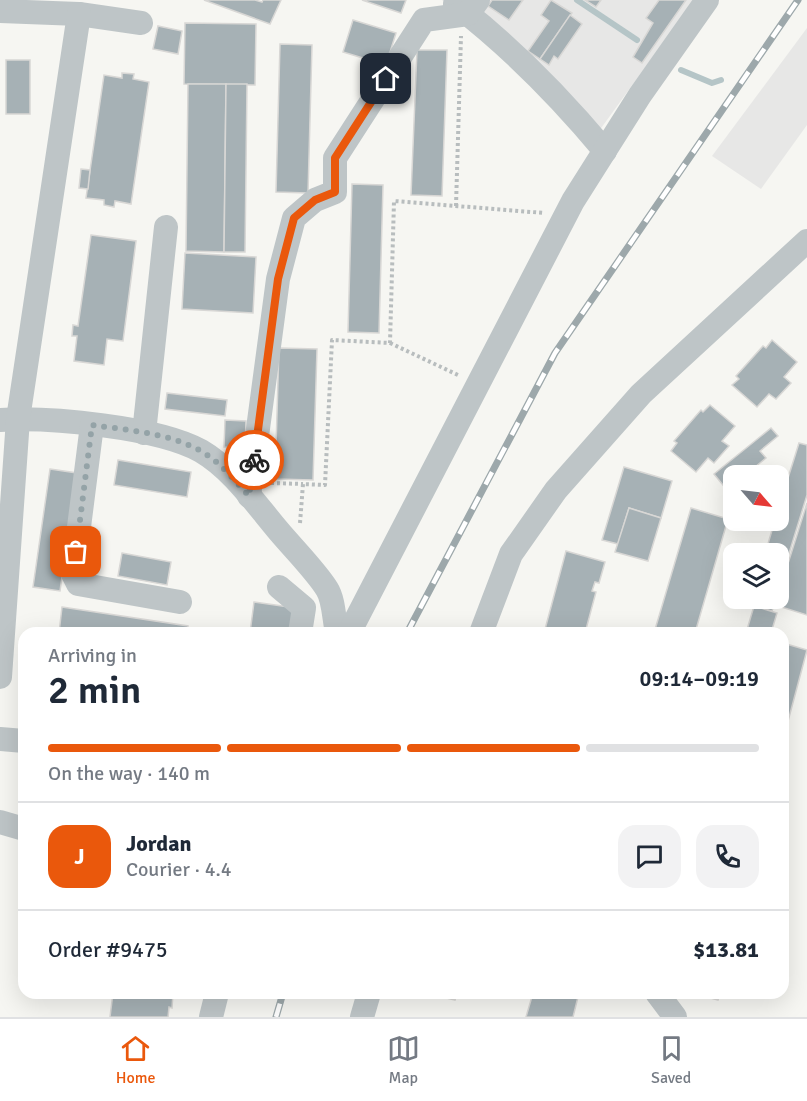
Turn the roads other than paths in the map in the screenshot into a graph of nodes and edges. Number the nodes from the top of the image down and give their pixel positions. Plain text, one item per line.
1 (707, 0) edge
2 (464, 7) edge
3 (0, 11) edge
4 (80, 14) junction
5 (141, 23) dead end
6 (604, 151) junction
7 (166, 227) dead end
8 (807, 241) edge
9 (9, 420) edge
10 (92, 425) junction
11 (144, 433) junction
12 (250, 489) junction
13 (279, 587) dead end
14 (180, 602) dead end
15 (301, 627) edge
16 (336, 627) edge
17 (352, 627) edge
18 (483, 627) edge
19 (0, 677) edge
20 (0, 739) edge
21 (18, 740) edge
22 (0, 822) edge
23 (18, 827) edge
24 (216, 999) edge
25 (367, 999) edge
26 (662, 999) edge
27 (212, 1017) edge
28 (362, 1017) edge
29 (675, 1017) edge

1 - 6 street
2 - 6 street
2 - 12 street
3 - 4 street
4 - 5 street
4 - 9 street
6 - 17 street
7 - 11 street
8 - 18 street
9 - 10 street
9 - 19 street
10 - 11 street
10 - 14 street
11 - 12 street
12 - 16 street
13 - 15 street
20 - 21 street
22 - 23 street
24 - 27 street
25 - 28 street
26 - 29 street

